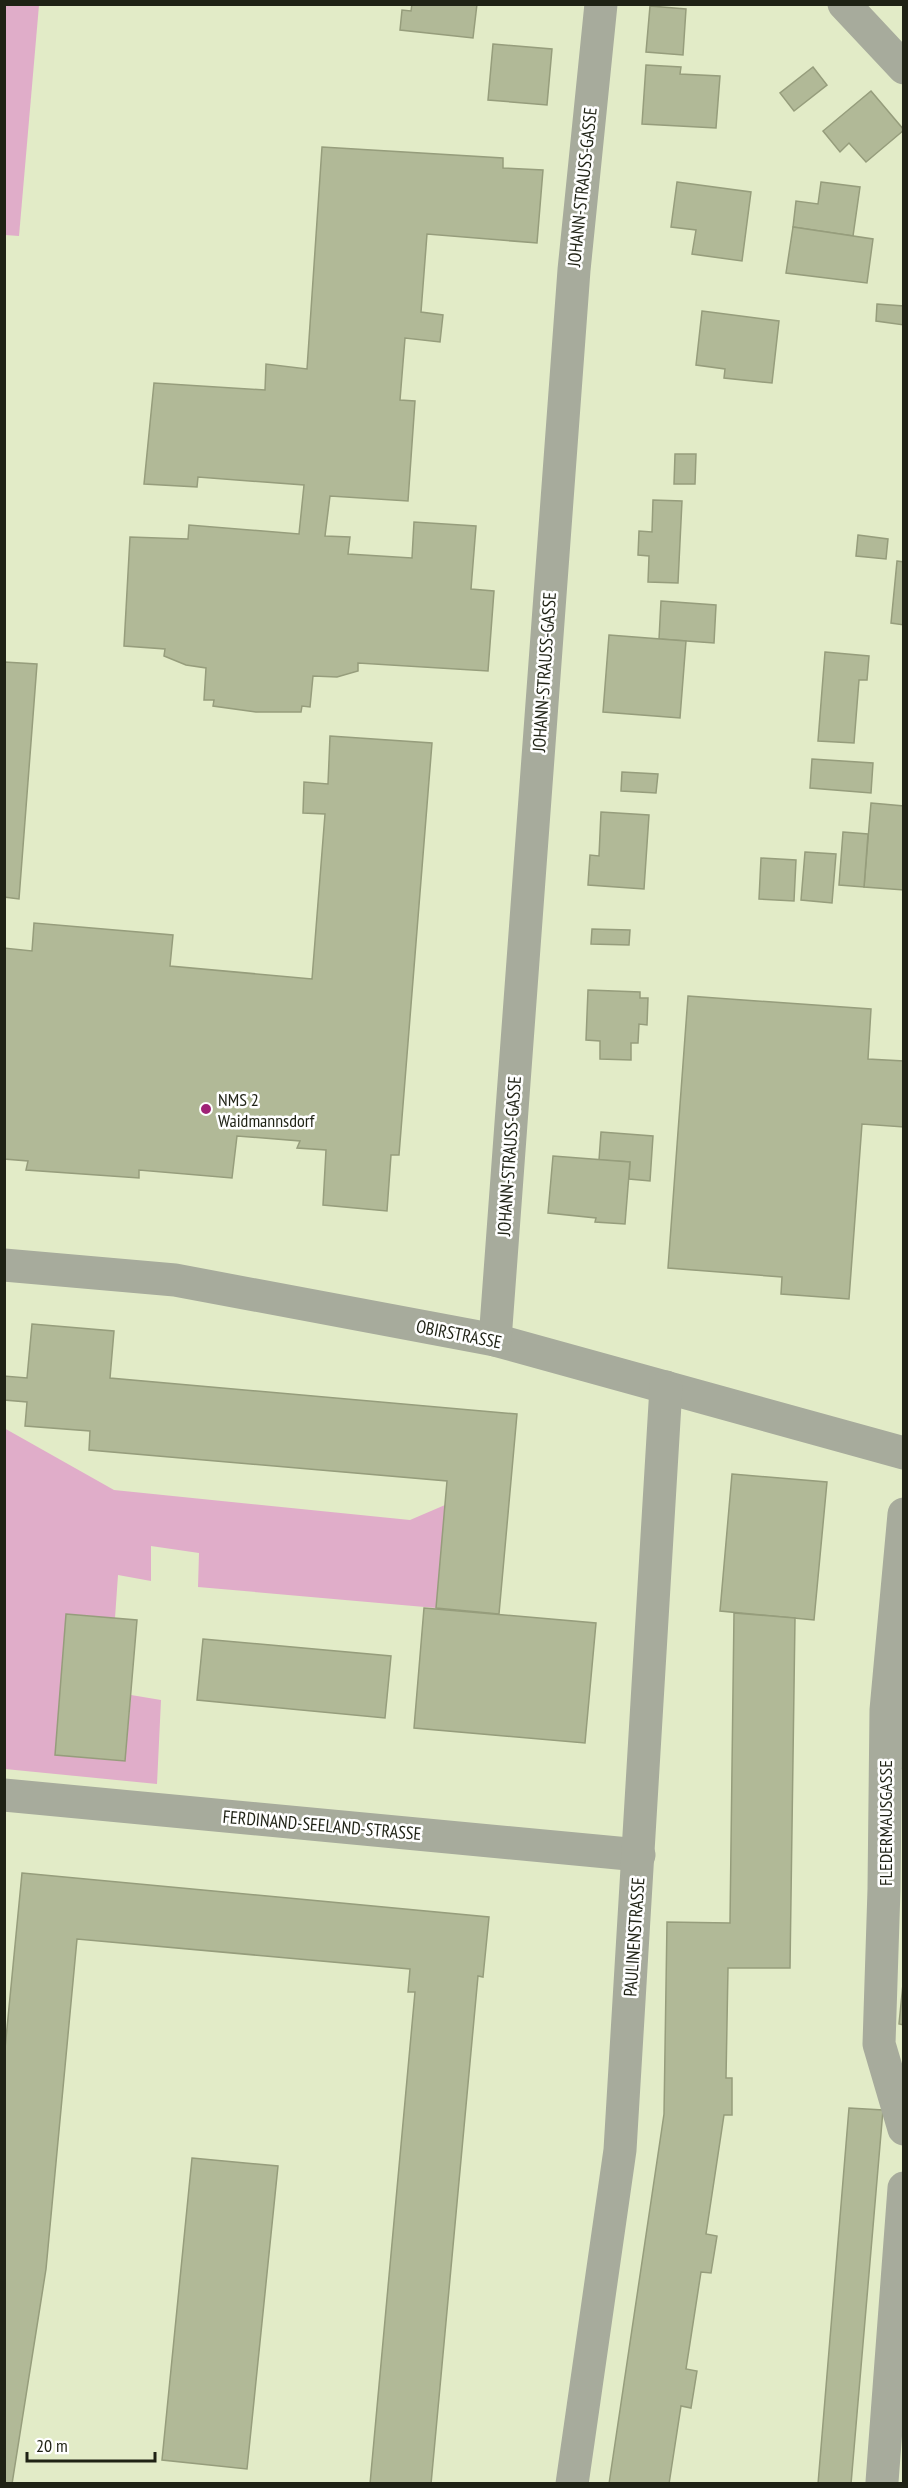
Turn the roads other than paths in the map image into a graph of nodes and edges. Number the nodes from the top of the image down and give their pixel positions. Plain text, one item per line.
1 (601, 4) edge
2 (844, 4) edge
3 (903, 68) edge
4 (4, 1265) edge
5 (495, 1340) junction
6 (666, 1387) junction
7 (903, 1453) edge
8 (903, 1514) edge
9 (4, 1795) edge
10 (639, 1856) junction
11 (903, 2128) edge
12 (903, 2188) edge
13 (882, 2482) edge
14 (572, 2484) edge

1 - 5 street, JOHANN-STRAUSS-GASSE
2 - 3 street
4 - 5 street, OBIRSTRASSE
5 - 6 street, OBIRSTRASSE
6 - 7 street, OBIRSTRASSE
6 - 10 street, PAULINENSTRASSE
8 - 11 street, FLEDERMAUSGASSE
9 - 10 street, FERDINAND-SEELAND-STRASSE
10 - 14 street, PAULINENSTRASSE
12 - 13 street

